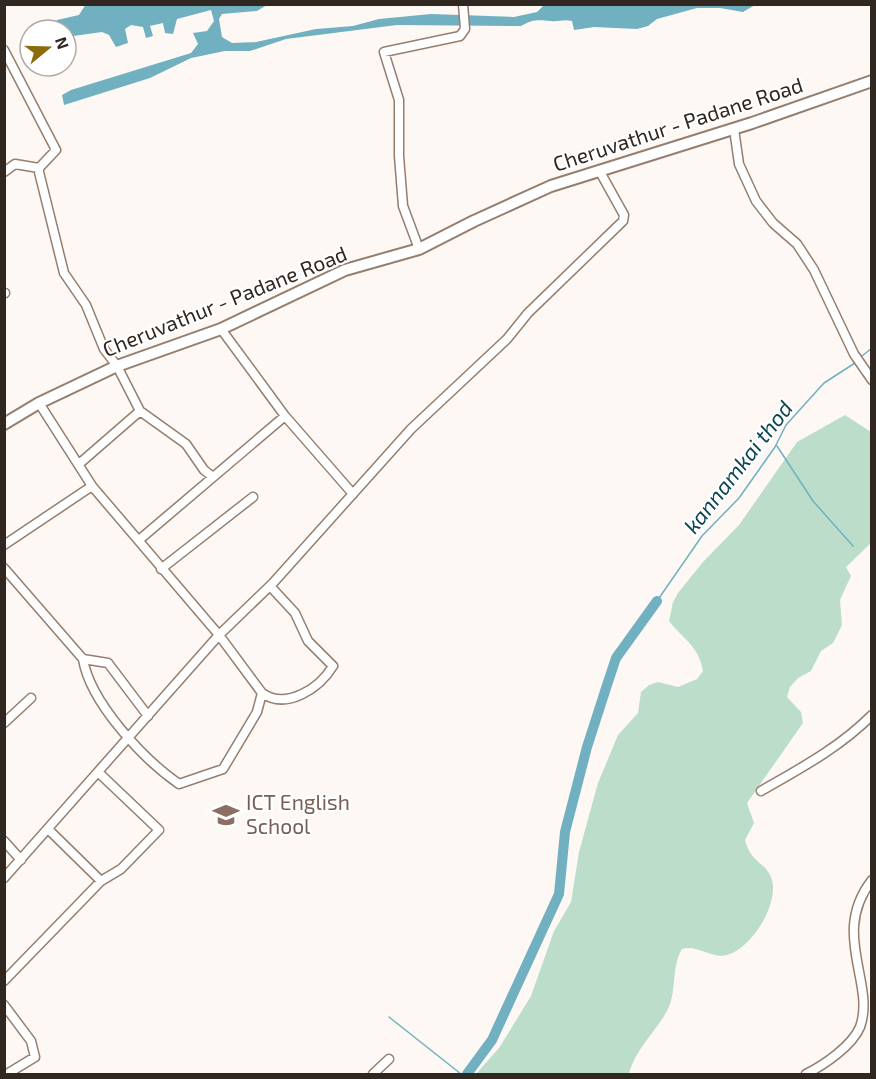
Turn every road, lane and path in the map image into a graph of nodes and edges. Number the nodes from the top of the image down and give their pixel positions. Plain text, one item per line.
1 (463, 7) edge
2 (4, 50) edge
3 (872, 81) edge
4 (734, 129) junction
5 (39, 168) junction
6 (599, 170) junction
7 (4, 172) edge
8 (419, 249) junction
9 (221, 329) junction
10 (117, 366) junction
11 (872, 380) edge
12 (39, 403) junction
13 (140, 411) junction
14 (285, 417) junction
15 (4, 424) edge
16 (79, 464) junction
17 (213, 477) junction
18 (92, 486) junction
19 (353, 494) junction
20 (253, 497) dead end
21 (139, 540) junction
22 (4, 545) edge
23 (4, 568) edge
24 (161, 569) junction
25 (270, 586) junction
26 (219, 635) junction
27 (83, 658) junction
28 (262, 693) junction
29 (31, 698) dead end
30 (148, 716) junction
31 (872, 716) edge
32 (4, 723) edge
33 (129, 737) junction
34 (98, 772) junction
35 (761, 791) dead end
36 (49, 830) junction
37 (4, 841) edge
38 (21, 860) junction
39 (4, 878) edge
40 (872, 880) edge
41 (101, 881) junction
42 (4, 981) edge
43 (868, 1004) edge
44 (4, 1005) edge
45 (389, 1059) dead end
46 (7, 1074) edge
47 (373, 1074) edge
48 (806, 1074) edge

1 - 8 street
2 - 5 street
3 - 4 main road, Cheruvathur - Padane Road
4 - 6 main road, Cheruvathur - Padane Road
4 - 11 street
5 - 7 street
5 - 10 street
6 - 8 main road, Cheruvathur - Padane Road
6 - 19 street
8 - 9 main road, Cheruvathur - Padane Road
9 - 10 main road, Cheruvathur - Padane Road
9 - 14 street
10 - 12 main road, Cheruvathur - Padane Road
10 - 13 street
12 - 15 main road, Cheruvathur - Padane Road
12 - 16 street
13 - 16 street
13 - 17 street
14 - 17 street
14 - 19 street
16 - 18 street
17 - 21 street
18 - 21 street
18 - 22 street
19 - 25 street
20 - 24 street
21 - 24 street
23 - 27 street
24 - 26 street
25 - 26 street
25 - 28 street
26 - 28 street
26 - 30 street
27 - 30 street
27 - 33 street
28 - 33 street
29 - 32 street
30 - 33 street
31 - 35 street
33 - 34 street
34 - 36 street
34 - 41 street
36 - 38 street
36 - 41 street
37 - 38 street
38 - 39 street
40 - 43 street
41 - 42 street
43 - 48 street
44 - 46 street
45 - 47 street

